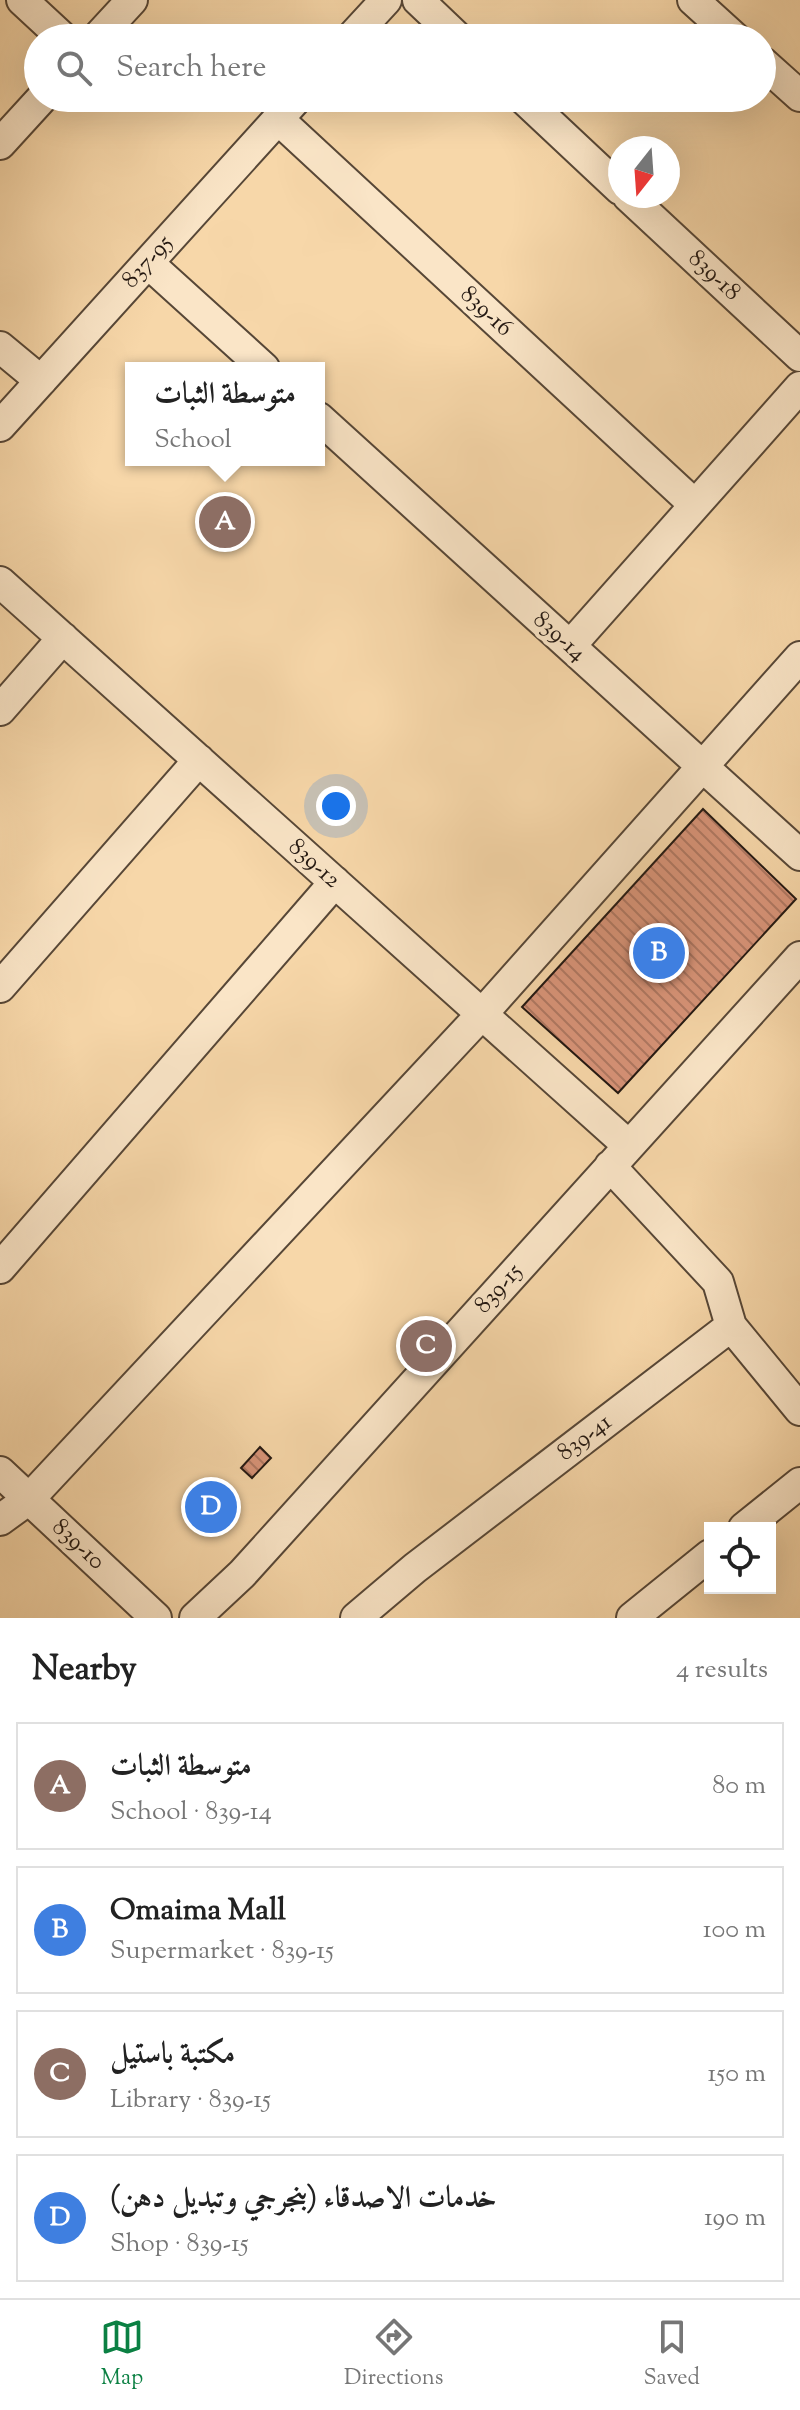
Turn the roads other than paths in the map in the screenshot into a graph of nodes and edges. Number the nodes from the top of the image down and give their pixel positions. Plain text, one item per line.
1 (22, 0) edge
2 (132, 0) edge
3 (386, 0) edge
4 (418, 0) edge
5 (693, 0) edge
6 (48, 24) edge
7 (110, 24) edge
8 (364, 24) edge
9 (443, 24) edge
10 (720, 24) edge
11 (776, 75) edge
12 (800, 96) edge
13 (29, 112) edge
14 (283, 112) edge
15 (291, 112) edge
16 (538, 112) edge
17 (0, 144) edge
18 (608, 178) edge
19 (641, 208) edge
20 (148, 263) junction
21 (0, 347) edge
22 (800, 356) edge
23 (257, 362) edge
24 (41, 381) junction
25 (800, 387) edge
26 (325, 423) edge
27 (0, 426) edge
28 (695, 505) junction
29 (0, 582) edge
30 (63, 638) junction
31 (570, 646) junction
32 (800, 657) edge
33 (0, 710) edge
34 (199, 760) junction
35 (703, 767) junction
36 (800, 855) edge
37 (335, 882) junction
38 (800, 957) edge
39 (0, 987) edge
40 (482, 1014) junction
41 (620, 1156) junction
42 (0, 1268) edge
43 (731, 1326) junction
44 (800, 1410) edge
45 (0, 1472) edge
46 (800, 1483) edge
47 (29, 1499) junction
48 (0, 1520) edge
49 (751, 1522) edge
50 (704, 1560) edge
51 (156, 1618) edge
52 (195, 1618) edge
53 (356, 1618) edge
54 (632, 1618) edge

1 - 6 street
2 - 7 street
3 - 8 street
4 - 9 street
5 - 10 street
11 - 12 street
13 - 17 street
14 - 20 street, 837-95
15 - 28 street, 839-16
16 - 18 street
19 - 22 street, 839-18
20 - 23 street
20 - 24 street, 837-95
21 - 24 street
24 - 27 street, 837-95
25 - 28 street
26 - 31 street, 839-14
28 - 31 street
29 - 30 street, 839-12
30 - 33 street
30 - 34 street, 839-12
31 - 35 street, 839-14
32 - 35 street
34 - 37 street, 839-12
34 - 39 street
35 - 36 street, 839-14
35 - 40 street
37 - 40 street, 839-12
37 - 42 street
38 - 41 street, 839-15
40 - 41 street, 839-12
40 - 47 street
41 - 43 street, 839-12
41 - 52 street, 839-15
43 - 44 street
43 - 53 street, 839-41
45 - 47 street, 839-10
46 - 49 street
47 - 48 street
47 - 51 street, 839-10
50 - 54 street

